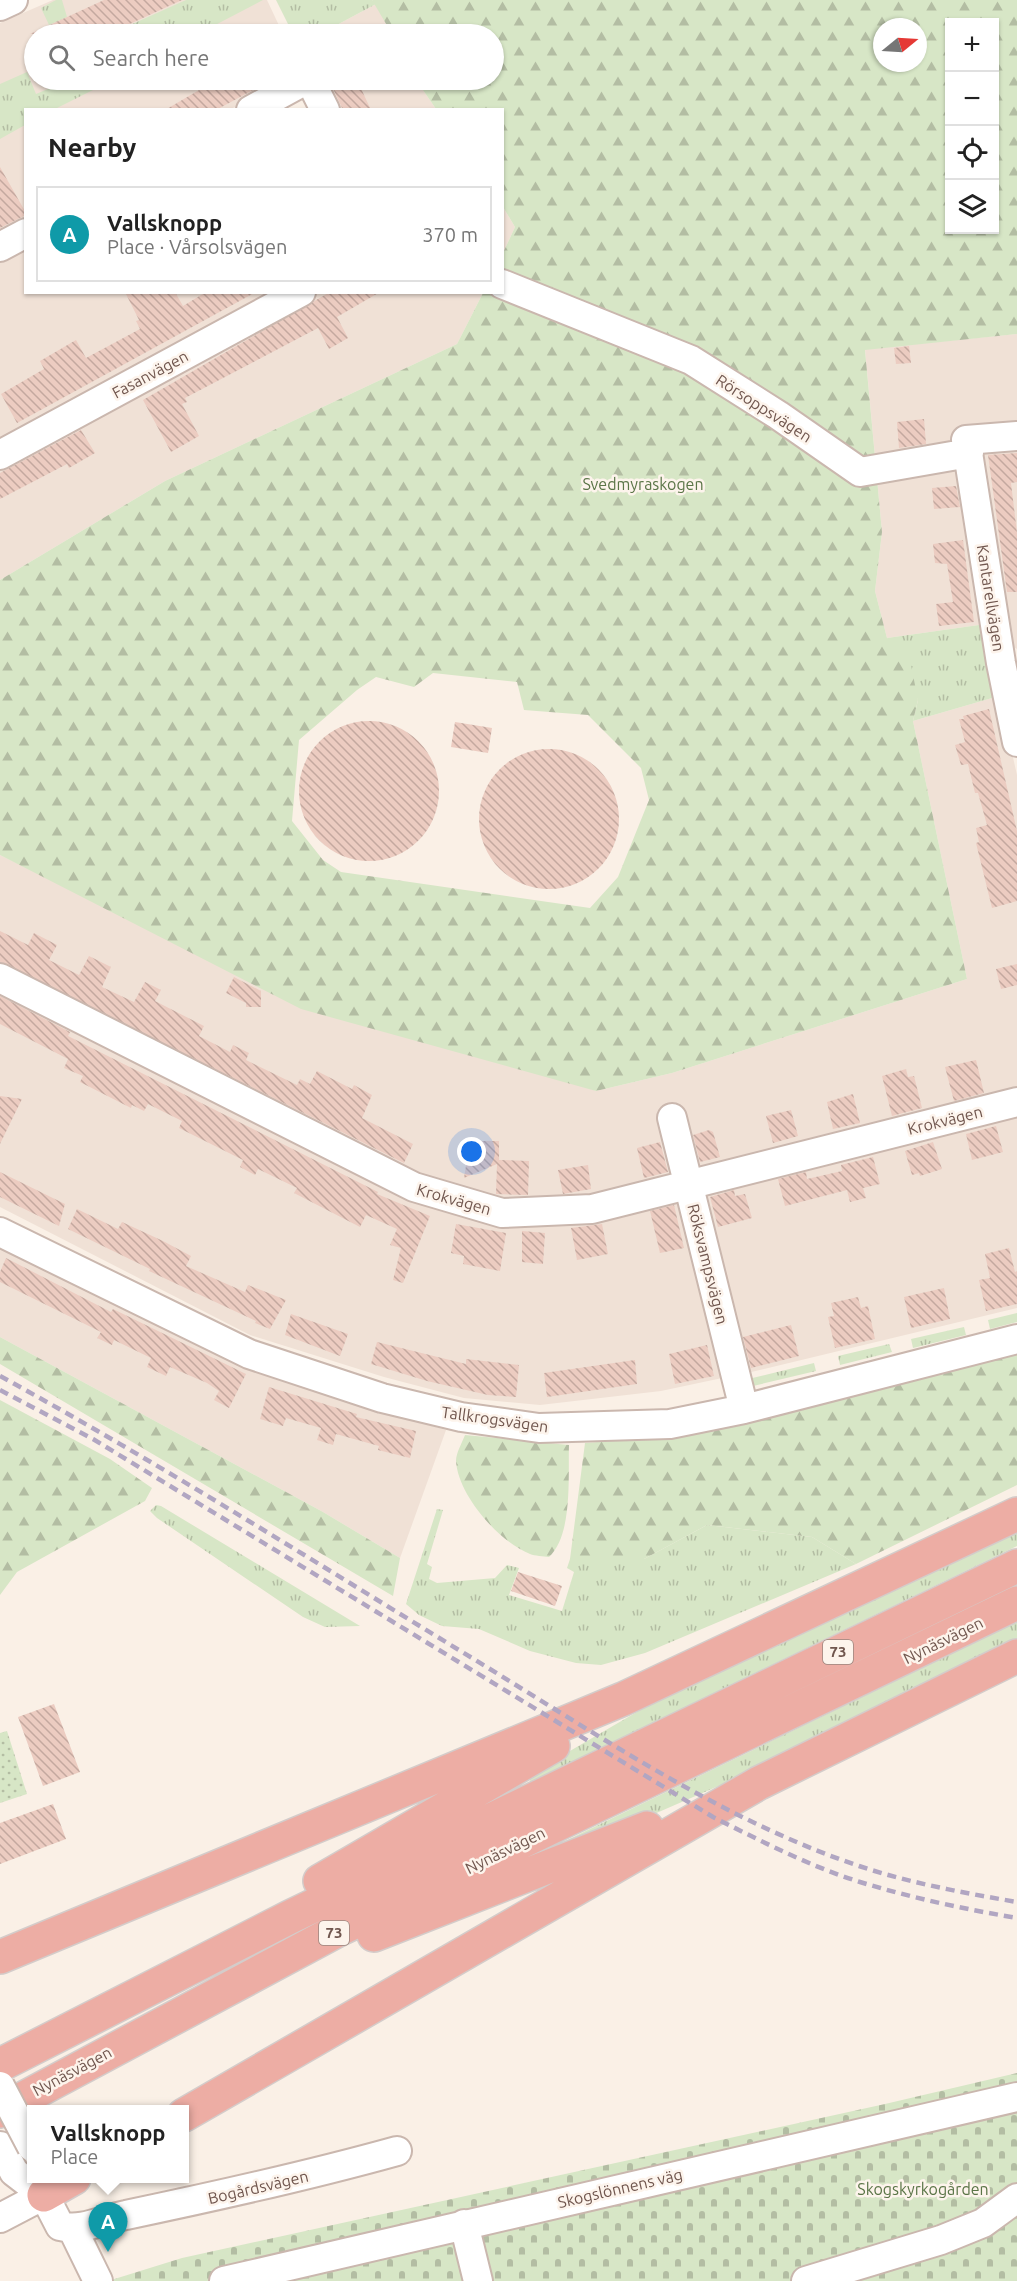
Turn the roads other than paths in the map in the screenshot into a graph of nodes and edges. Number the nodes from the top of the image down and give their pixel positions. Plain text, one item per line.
1 (13, 0) edge
2 (0, 6) edge
3 (316, 93) edge
4 (259, 108) edge
5 (24, 234) edge
6 (0, 247) edge
7 (504, 285) edge
8 (297, 294) edge
9 (1017, 436) edge
10 (969, 453) junction
11 (0, 455) edge
12 (1009, 662) edge
13 (1017, 742) edge
14 (0, 978) edge
15 (1017, 1102) edge
16 (672, 1118) dead end
17 (688, 1183) junction
18 (0, 1232) edge
19 (1017, 1339) edge
20 (744, 1409) junction
21 (1017, 1514) edge
22 (1017, 1566) edge
23 (1017, 1603) edge
24 (1017, 1656) edge
25 (671, 1677) junction
26 (759, 1783) junction
27 (0, 1957) edge
28 (113, 2005) junction
29 (0, 2065) edge
30 (72, 2072) junction
31 (0, 2086) edge
32 (1017, 2097) edge
33 (0, 2110) edge
34 (189, 2112) edge
35 (27, 2137) edge
36 (0, 2145) edge
37 (397, 2151) dead end
38 (27, 2179) edge
39 (43, 2187) edge
40 (1017, 2198) edge
41 (0, 2217) edge
42 (464, 2224) junction
43 (73, 2230) junction
44 (98, 2281) edge
45 (224, 2281) edge
46 (478, 2281) edge
47 (806, 2281) edge

1 - 2 street
3 - 4 street
5 - 6 street
7 - 10 street, Rörsoppsvägen
8 - 11 street, Fasanvägen
9 - 10 street
10 - 12 street, Kantarellvägen
12 - 13 street, Kantarellvägen
14 - 17 street, Krokvägen
15 - 17 street, Krokvägen
16 - 17 street, Röksvampsvägen
17 - 20 street, Röksvampsvägen
18 - 20 street, Tallkrogsvägen
19 - 20 street, Tallkrogsvägen
21 - 25 highway
22 - 28 highway, Nynäsvägen / 73
23 - 30 highway, Nynäsvägen / 73
24 - 26 highway
25 - 27 highway
25 - 28 highway
26 - 30 highway
26 - 34 highway
28 - 29 highway, Nynäsvägen / 73
30 - 33 highway, Nynäsvägen / 73
31 - 35 street, bridge
32 - 42 street, Skogslönnens väg
36 - 38 street
37 - 43 street, Bogårdsvägen
39 - 41 street
39 - 43 street
40 - 47 street
42 - 45 street, Skogslönnens väg
42 - 46 street
43 - 44 street

